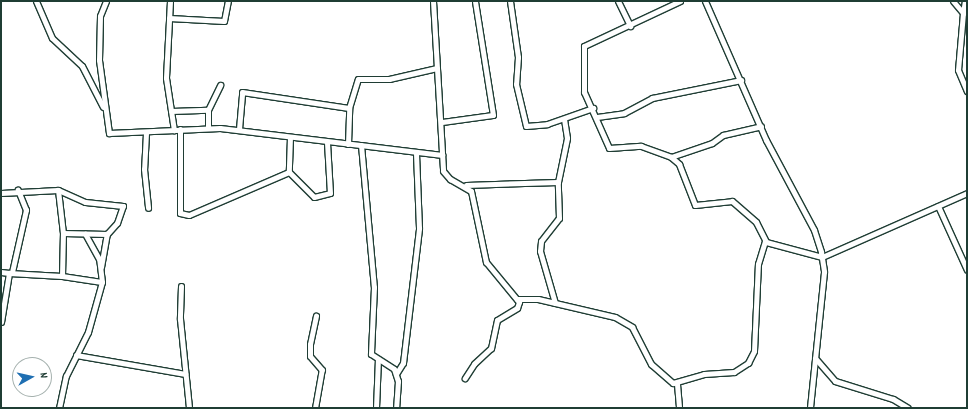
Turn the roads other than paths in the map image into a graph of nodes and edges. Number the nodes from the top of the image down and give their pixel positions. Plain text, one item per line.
1 (36, 1) edge
2 (106, 1) edge
3 (170, 1) edge
4 (228, 1) edge
5 (433, 1) edge
6 (475, 1) edge
7 (510, 1) edge
8 (618, 1) edge
9 (680, 1) edge
10 (705, 1) edge
11 (953, 1) edge
12 (965, 1) edge
13 (963, 13) junction
14 (169, 18) junction
15 (630, 26) junction
16 (965, 44) edge
17 (437, 68) junction
18 (740, 80) junction
19 (220, 84) dead end
20 (967, 90) edge
21 (104, 108) junction
22 (349, 108) junction
23 (593, 108) junction
24 (208, 110) junction
25 (171, 111) junction
26 (597, 117) junction
27 (564, 119) junction
28 (442, 122) junction
29 (761, 126) junction
30 (208, 128) junction
31 (177, 129) junction
32 (239, 129) junction
33 (146, 133) junction
34 (290, 137) junction
35 (326, 142) junction
36 (348, 144) junction
37 (361, 145) junction
38 (416, 152) junction
39 (442, 155) junction
40 (671, 157) junction
41 (289, 172) junction
42 (558, 182) junction
43 (466, 185) junction
44 (18, 190) junction
45 (58, 190) junction
46 (1, 193) edge
47 (967, 193) edge
48 (938, 206) junction
49 (148, 208) dead end
50 (63, 233) junction
51 (85, 234) junction
52 (107, 234) junction
53 (765, 241) junction
54 (822, 257) junction
55 (101, 267) junction
56 (967, 270) edge
57 (1, 272) edge
58 (11, 273) junction
59 (62, 276) junction
60 (102, 282) junction
61 (182, 286) dead end
62 (517, 299) junction
63 (555, 303) junction
64 (316, 316) dead end
65 (1, 322) edge
66 (76, 355) junction
67 (815, 358) junction
68 (378, 359) junction
69 (185, 374) junction
70 (396, 374) junction
71 (465, 378) dead end
72 (677, 384) junction
73 (59, 408) edge
74 (189, 408) edge
75 (315, 408) edge
76 (376, 408) edge
77 (396, 408) edge
78 (679, 408) edge
79 (810, 408) edge
80 (908, 408) edge

1 - 21 street
2 - 21 street
3 - 14 street
4 - 14 street
5 - 17 street
6 - 28 street
7 - 27 street
8 - 15 street
9 - 15 street
10 - 18 street
11 - 13 street
12 - 13 street
13 - 16 street
14 - 25 street
15 - 23 street
16 - 20 street
17 - 22 street
17 - 28 street
18 - 26 street
18 - 29 street
19 - 24 street
21 - 33 street
22 - 32 street
22 - 36 street
23 - 26 street
23 - 27 street
24 - 25 street
24 - 30 street
25 - 31 street
26 - 40 street
27 - 42 street
28 - 39 street
29 - 40 street
29 - 54 street
30 - 31 street
30 - 32 street
31 - 33 street
31 - 41 street
32 - 34 street
33 - 49 street
34 - 35 street
34 - 41 street
35 - 36 street
35 - 41 street
36 - 37 street
37 - 38 street
37 - 68 street
38 - 39 street
38 - 70 street
39 - 43 street
40 - 53 street
42 - 43 street
42 - 63 street
43 - 62 street
44 - 45 street
44 - 46 street
44 - 58 street
45 - 50 street
45 - 52 street
47 - 48 street
48 - 54 street
48 - 56 street
50 - 51 street
50 - 59 street
51 - 52 street
51 - 55 street
52 - 55 street
53 - 54 street
53 - 72 street
54 - 67 street
55 - 60 street
57 - 58 street
58 - 59 street
58 - 65 street
59 - 60 street
60 - 66 street
61 - 69 street
62 - 63 street
62 - 71 street
63 - 72 street
64 - 75 street
66 - 69 street
66 - 73 street
67 - 79 street
67 - 80 street
68 - 70 street
68 - 76 street
69 - 74 street
70 - 77 street
72 - 78 street

